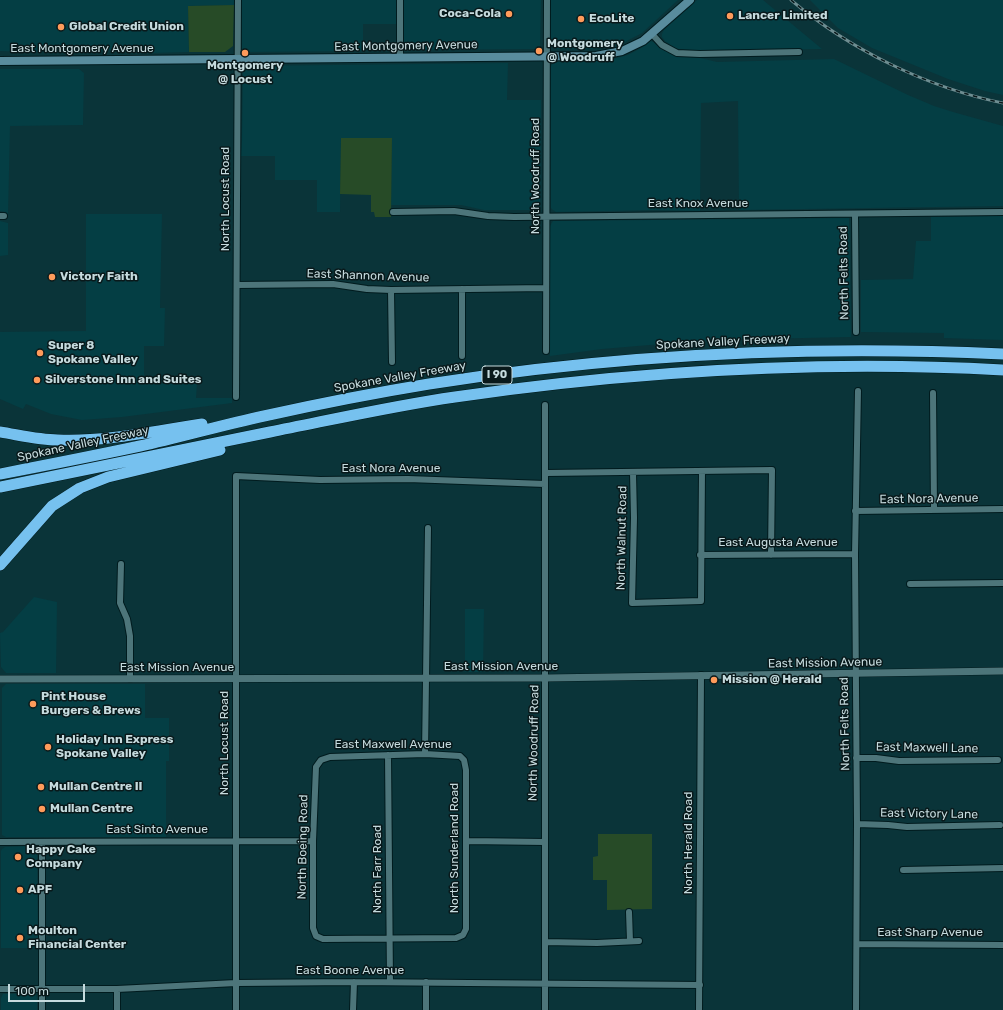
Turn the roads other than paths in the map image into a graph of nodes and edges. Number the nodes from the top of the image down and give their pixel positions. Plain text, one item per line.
1 (238, 0) edge
2 (400, 0) edge
3 (547, 0) edge
4 (690, 0) edge
5 (652, 34) junction
6 (799, 52) dead end
7 (548, 57) junction
8 (400, 58) junction
9 (238, 60) junction
10 (0, 61) edge
11 (393, 212) dead end
12 (1003, 212) edge
13 (855, 214) junction
14 (547, 217) junction
15 (237, 285) junction
16 (546, 288) junction
17 (462, 289) junction
18 (392, 290) junction
19 (856, 332) dead end
20 (546, 352) dead end
21 (1003, 354) edge
22 (462, 356) dead end
23 (392, 362) dead end
24 (1003, 370) edge
25 (858, 391) dead end
26 (933, 393) dead end
27 (236, 398) dead end
28 (545, 405) dead end
29 (264, 416) junction
30 (0, 432) edge
31 (270, 432) junction
32 (702, 471) junction
33 (546, 473) junction
34 (633, 473) junction
35 (0, 474) edge
36 (236, 476) joint
37 (545, 484) junction
38 (0, 487) edge
39 (1003, 509) edge
40 (934, 510) junction
41 (856, 511) junction
42 (428, 528) dead end
43 (700, 554) junction
44 (855, 554) junction
45 (771, 555) junction
46 (120, 564) dead end
47 (0, 565) edge
48 (1003, 583) edge
49 (910, 584) dead end
50 (1003, 671) edge
51 (855, 673) junction
52 (701, 675) junction
53 (546, 678) junction
54 (0, 679) edge
55 (130, 679) junction
56 (236, 679) junction
57 (426, 679) junction
58 (425, 754) junction
59 (388, 755) junction
60 (856, 758) junction
61 (321, 760) joint
62 (464, 760) joint
63 (998, 760) dead end
64 (857, 824) junction
65 (1000, 825) dead end
66 (235, 841) junction
67 (313, 841) junction
68 (467, 841) junction
69 (0, 842) edge
70 (42, 842) junction
71 (545, 842) junction
72 (1003, 868) edge
73 (903, 870) dead end
74 (630, 912) dead end
75 (390, 939) junction
76 (630, 941) junction
77 (638, 941) dead end
78 (545, 942) junction
79 (857, 944) junction
80 (1003, 945) edge
81 (354, 982) junction
82 (390, 982) junction
83 (426, 982) junction
84 (236, 983) junction
85 (545, 984) junction
86 (700, 985) junction
87 (0, 989) edge
88 (42, 989) junction
89 (117, 989) junction
90 (42, 1010) edge
91 (117, 1010) edge
92 (236, 1010) edge
93 (353, 1010) edge
94 (426, 1010) edge
95 (545, 1010) edge
96 (700, 1010) edge
97 (856, 1010) edge

1 - 9 street, North Locust Road
2 - 8 street
3 - 7 street, North Woodruff Road
4 - 5 main road, East Montgomery Avenue
5 - 6 street
5 - 7 main road, East Montgomery Avenue
7 - 8 main road, East Montgomery Avenue
7 - 14 street, North Woodruff Road
8 - 9 main road, East Montgomery Avenue
9 - 10 main road, East Montgomery Avenue
9 - 15 street, North Locust Road
11 - 14 street, East Knox Avenue
12 - 13 street, East Knox Avenue
13 - 14 street, East Knox Avenue
13 - 19 street, North Felts Road
14 - 16 street, North Woodruff Road
15 - 18 street, East Shannon Avenue
15 - 27 street, North Locust Road
16 - 17 street, East Shannon Avenue
16 - 20 street, North Woodruff Road
17 - 18 street, East Shannon Avenue
17 - 22 street
18 - 23 street
21 - 29 highway, Spokane Valley Freeway / I 90
24 - 31 highway, Spokane Valley Freeway / I 90
25 - 41 street, North Felts Road
26 - 40 street
28 - 33 street, North Woodruff Road
29 - 30 highway
29 - 35 highway, Spokane Valley Freeway / I 90
31 - 38 highway, Spokane Valley Freeway / I 90
31 - 47 highway
32 - 34 street
32 - 43 street
32 - 45 street
33 - 34 street
33 - 37 street, North Woodruff Road
34 - 43 street, North Walnut Road
36 - 37 street, East Nora Avenue
36 - 56 street, North Locust Road
37 - 53 street, North Woodruff Road
39 - 40 street, East Nora Avenue
40 - 41 street, East Nora Avenue
41 - 44 street, North Felts Road
42 - 57 street
43 - 45 street, East Augusta Avenue
44 - 45 street, East Augusta Avenue
44 - 51 street, North Felts Road
46 - 55 street
48 - 49 street
50 - 51 street, East Mission Avenue
51 - 52 street, East Mission Avenue
51 - 60 street, North Felts Road
52 - 53 street, East Mission Avenue
52 - 86 street, North Herald Road
53 - 57 street, East Mission Avenue
53 - 71 street, North Woodruff Road
54 - 55 street, East Mission Avenue
55 - 56 street, East Mission Avenue
56 - 57 street, East Mission Avenue
56 - 66 street, North Locust Road
57 - 58 street
58 - 59 street, East Maxwell Avenue
58 - 62 street, East Maxwell Avenue
59 - 61 street, East Maxwell Avenue
59 - 75 street, North Farr Road
60 - 63 street, East Maxwell Lane
60 - 64 street, North Felts Road
61 - 67 street, North Boeing Road
62 - 68 street, North Sunderland Road
64 - 65 street, East Victory Lane
64 - 79 street, North Felts Road
66 - 67 street, East Sinto Avenue
66 - 70 street, East Sinto Avenue
66 - 84 street, North Locust Road
67 - 75 street, North Boeing Road
68 - 71 street
68 - 75 street, North Sunderland Road
69 - 70 street, East Sinto Avenue
70 - 88 street
71 - 78 street, North Woodruff Road
72 - 73 street
74 - 76 street
75 - 82 street, North Farr Road
76 - 77 street
76 - 78 street
78 - 85 street, North Woodruff Road
79 - 80 street, East Sharp Avenue
79 - 97 street, North Felts Road
81 - 82 street, East Boone Avenue
81 - 84 street, East Boone Avenue
81 - 93 street
82 - 83 street, East Boone Avenue
83 - 85 street, East Boone Avenue
83 - 94 street
84 - 89 street, East Boone Avenue
84 - 92 street, North Locust Road
85 - 86 street, East Boone Avenue
85 - 95 street, North Woodruff Road
86 - 96 street, North Herald Road
87 - 88 street, East Boone Avenue
88 - 89 street, East Boone Avenue
88 - 90 street
89 - 91 street

